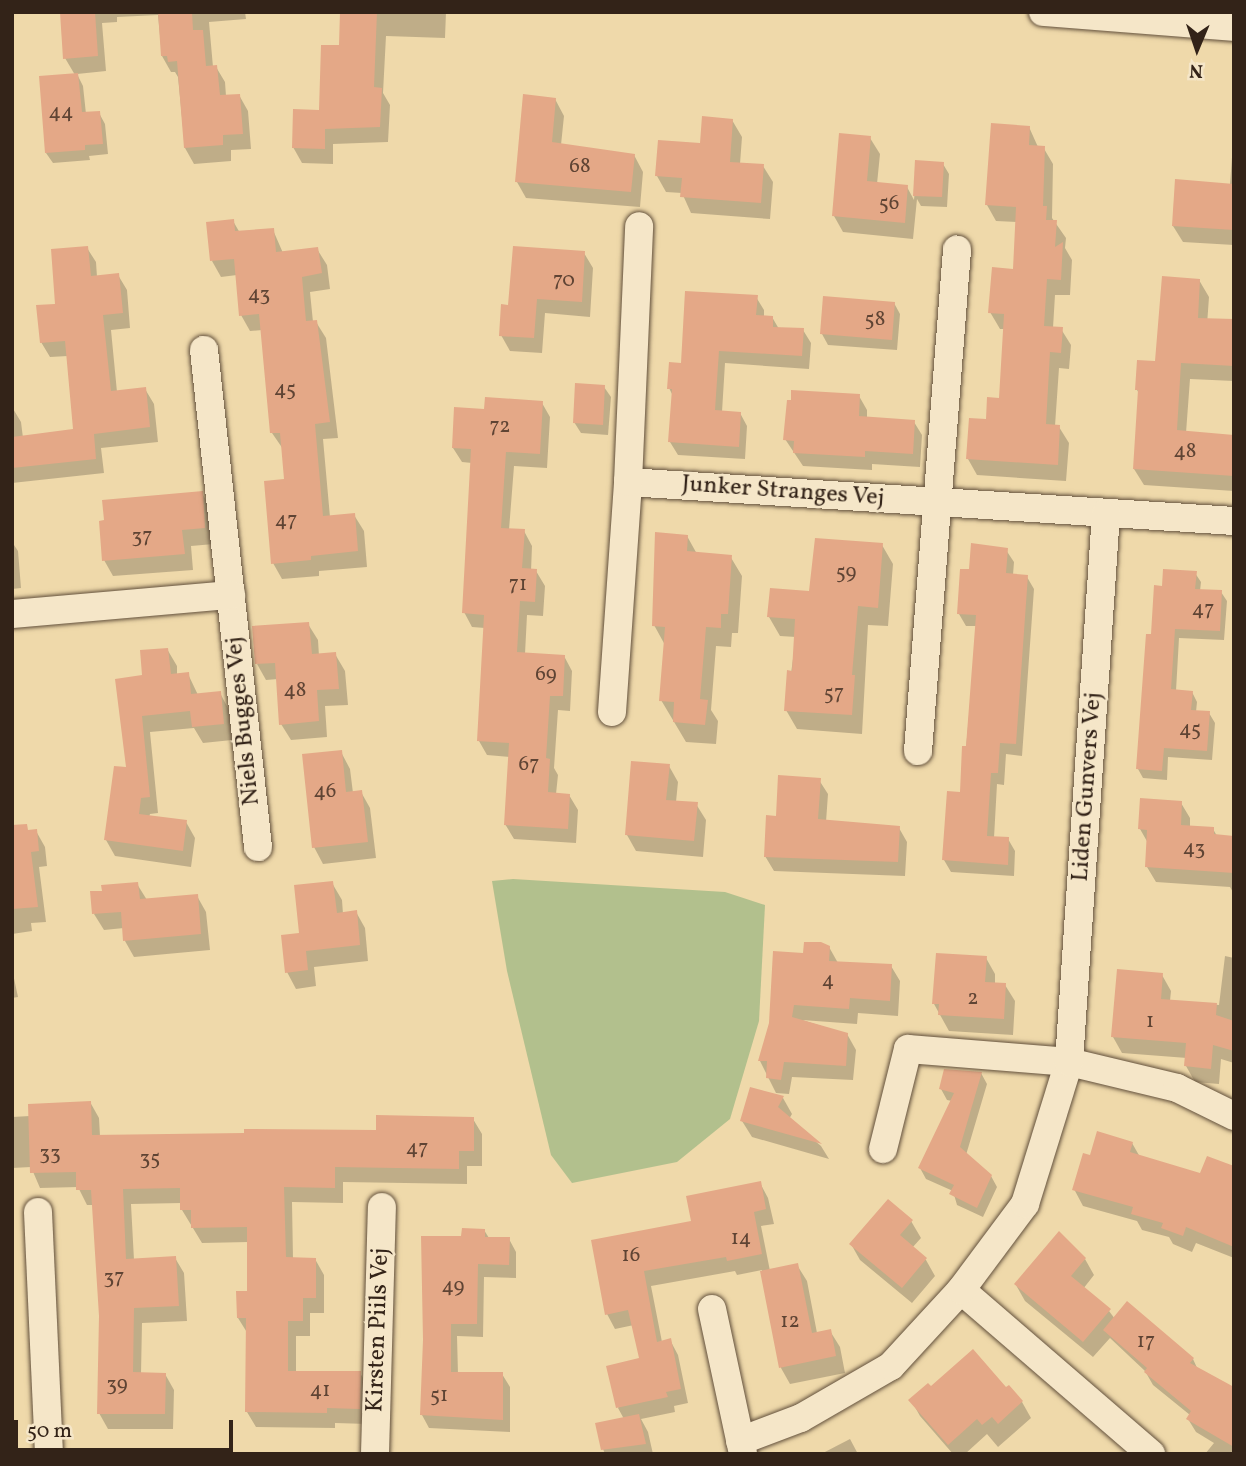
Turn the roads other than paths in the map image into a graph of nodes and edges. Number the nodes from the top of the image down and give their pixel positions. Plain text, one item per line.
1 (1057, 13) edge
2 (1234, 27) edge
3 (639, 226) dead end
4 (957, 250) dead end
5 (204, 350) dead end
6 (628, 482) junction
7 (937, 502) junction
8 (1106, 513) junction
9 (1234, 521) edge
10 (231, 595) junction
11 (12, 614) edge
12 (612, 712) dead end
13 (918, 751) dead end
14 (258, 847) dead end
15 (1069, 1062) junction
16 (1234, 1116) edge
17 (883, 1149) dead end
18 (382, 1207) dead end
19 (38, 1212) dead end
20 (961, 1290) junction
21 (712, 1308) dead end
22 (741, 1447) edge
23 (50, 1454) edge
24 (375, 1454) edge
25 (1151, 1454) edge

1 - 2 street
3 - 6 street
4 - 7 street
5 - 10 street, Niels Bugges Vej
6 - 7 street, Junker Stranges Vej
6 - 12 street
7 - 8 street, Junker Stranges Vej
7 - 13 street
8 - 9 street, Junker Stranges Vej
8 - 15 street, Liden Gunvers Vej
10 - 11 street
10 - 14 street, Niels Bugges Vej
15 - 16 street
15 - 17 street
15 - 20 street, Liden Gunvers Vej
18 - 24 street, Kirsten Piils Vej
19 - 23 street
20 - 22 street, Liden Gunvers Vej
20 - 25 street
21 - 22 street, Liden Gunvers Vej

